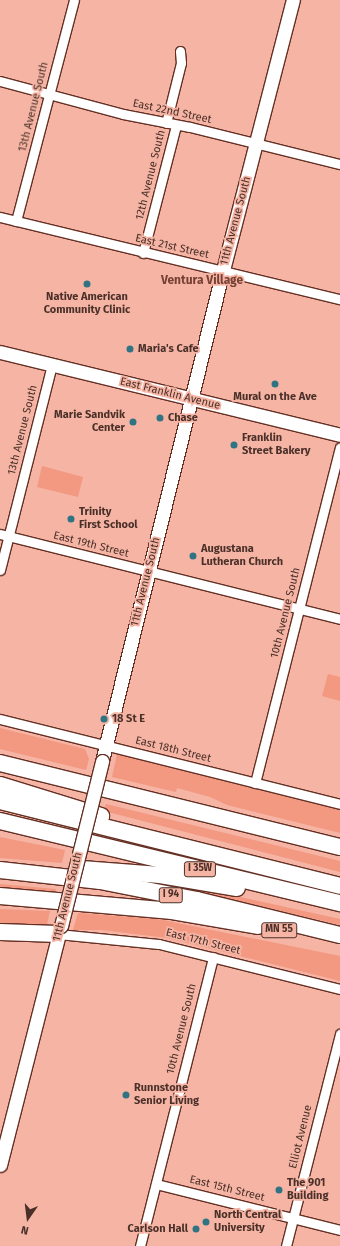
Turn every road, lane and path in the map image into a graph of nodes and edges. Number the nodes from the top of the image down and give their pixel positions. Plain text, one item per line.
1 (74, 0) edge
2 (293, 0) edge
3 (180, 51) dead end
4 (0, 81) edge
5 (49, 95) junction
6 (166, 123) junction
7 (176, 125) junction
8 (257, 144) junction
9 (340, 164) edge
10 (0, 217) edge
11 (16, 221) junction
12 (143, 253) junction
13 (223, 270) junction
14 (340, 299) edge
15 (0, 352) edge
16 (52, 365) junction
17 (192, 399) junction
18 (340, 434) edge
19 (340, 444) edge
20 (340, 448) edge
21 (4, 535) edge
22 (0, 570) edge
23 (149, 571) junction
24 (299, 609) junction
25 (340, 619) edge
26 (0, 719) edge
27 (106, 745) junction
28 (0, 763) edge
29 (255, 783) junction
30 (0, 785) edge
31 (0, 801) edge
32 (340, 804) edge
33 (0, 821) edge
34 (0, 825) edge
35 (60, 835) junction
36 (151, 839) junction
37 (340, 847) edge
38 (0, 865) edge
39 (0, 870) edge
40 (340, 886) edge
41 (0, 896) edge
42 (0, 901) edge
43 (340, 903) edge
44 (113, 904) junction
45 (340, 909) edge
46 (60, 930) junction
47 (0, 932) edge
48 (340, 935) edge
49 (340, 942) edge
50 (213, 957) junction
51 (340, 989) edge
52 (340, 1034) edge
53 (2, 1147) edge
54 (0, 1165) edge
55 (156, 1184) junction
56 (293, 1218) junction
57 (340, 1230) edge
58 (140, 1246) edge
59 (286, 1246) edge

1 - 5 street, 13th Avenue South
2 - 8 street, 11th Avenue South
3 - 6 street, 12th Avenue South
4 - 5 street, East 22nd Street
5 - 6 street, East 22nd Street
5 - 11 street, 13th Avenue South
6 - 7 street, East 22nd Street
7 - 8 street, East 22nd Street
7 - 12 street, 12th Avenue South
8 - 9 street, East 22nd Street
8 - 13 street, 11th Avenue South
10 - 11 street, East 21st Street
11 - 12 street, East 21st Street
12 - 13 street, East 21st Street
13 - 14 street, East 21st Street
13 - 17 street, 11th Avenue South
15 - 16 street, East Franklin Avenue
16 - 17 street, East Franklin Avenue
16 - 21 street, 13th Avenue South
17 - 18 street, East Franklin Avenue
17 - 23 street, 11th Avenue South
18 - 19 street
20 - 24 street, 10th Avenue South
21 - 22 street, 13th Avenue South
21 - 23 street, East 19th Street
23 - 24 street, East 19th Street
23 - 27 street, 11th Avenue South
24 - 25 street, East 19th Street
24 - 29 street, 10th Avenue South
26 - 27 street, East 18th Street
27 - 29 street, East 18th Street
27 - 46 street, 11th Avenue South, bridge
28 - 37 highway
29 - 32 street, East 18th Street
30 - 36 highway
31 - 36 highway, I 35W
33 - 35 highway, I 35W
34 - 35 highway
35 - 43 highway, I 35W
36 - 40 highway, I 35W
38 - 45 highway
39 - 48 highway, I 94
41 - 44 highway, MN 55
42 - 44 highway
44 - 49 highway, MN 55
46 - 47 highway
46 - 50 street, East 17th Street
46 - 53 street, 11th Avenue South
50 - 51 street, East 17th Street
50 - 55 street, 10th Avenue South
52 - 56 street, Elliot Avenue
53 - 54 street, 11th Avenue South
55 - 56 street, East 15th Street
55 - 58 street, 10th Avenue South
56 - 57 street, East 15th Street
56 - 59 street, Elliot Avenue

